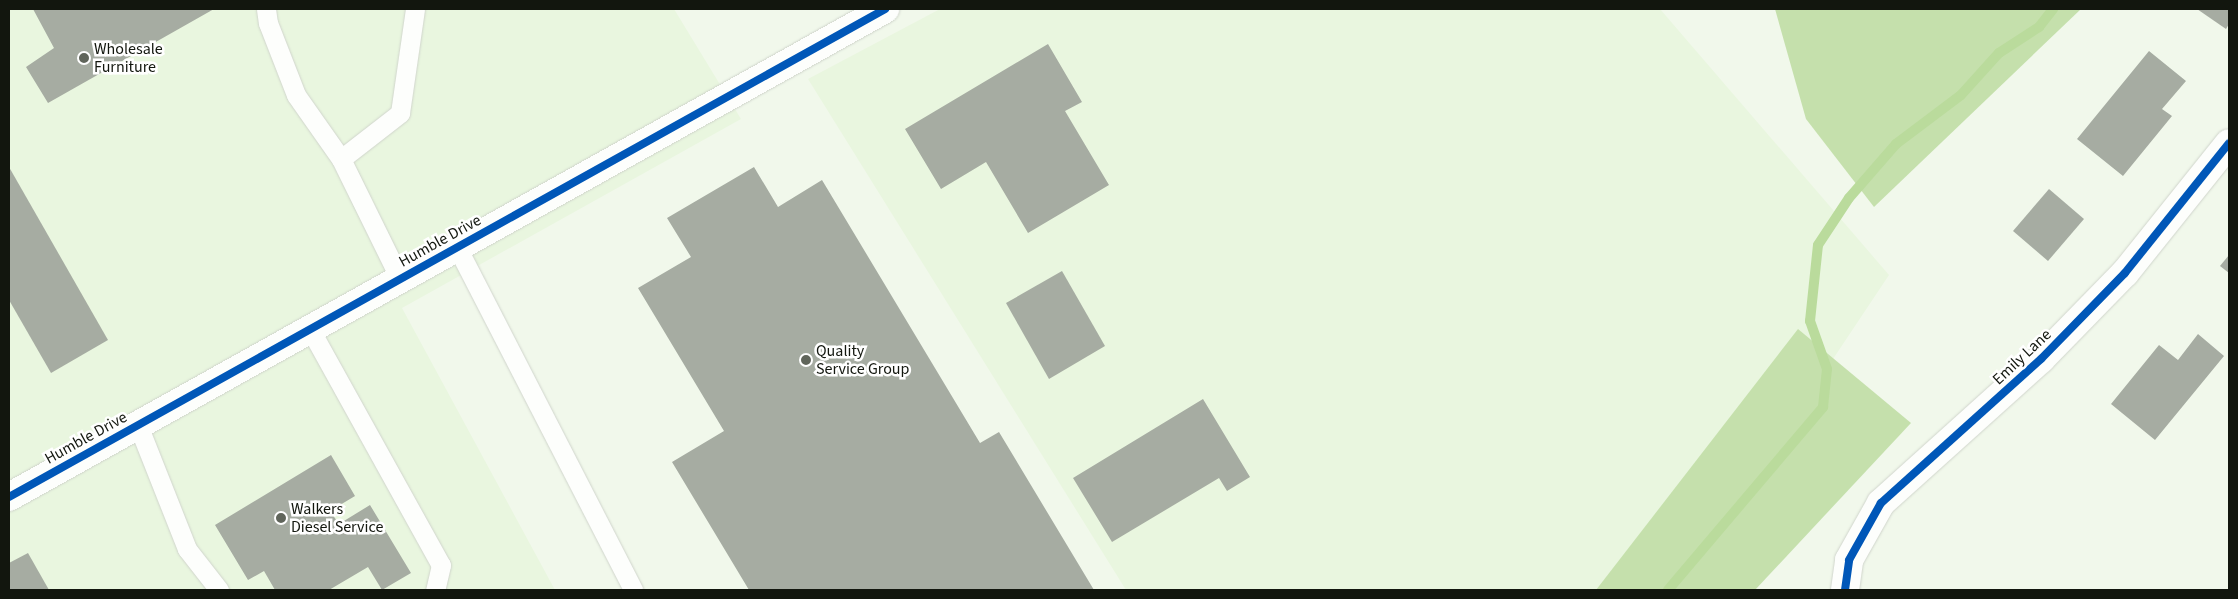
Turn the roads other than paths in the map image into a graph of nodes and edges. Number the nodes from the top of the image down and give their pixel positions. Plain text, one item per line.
1 (266, 9) edge
2 (415, 9) edge
3 (885, 9) edge
4 (2229, 143) edge
5 (341, 158) junction
6 (457, 247) junction
7 (400, 279) junction
8 (310, 329) junction
9 (138, 425) junction
10 (9, 497) edge
11 (219, 590) edge
12 (435, 590) edge
13 (633, 590) edge
14 (1845, 590) edge

1 - 5 lane
2 - 5 lane
3 - 6 street, Humble Drive
4 - 14 street, Emily Lane
5 - 7 lane
6 - 7 street, Humble Drive
6 - 13 lane
7 - 8 street, Humble Drive
8 - 9 street, Humble Drive
8 - 12 lane
9 - 10 street, Humble Drive
9 - 11 lane

